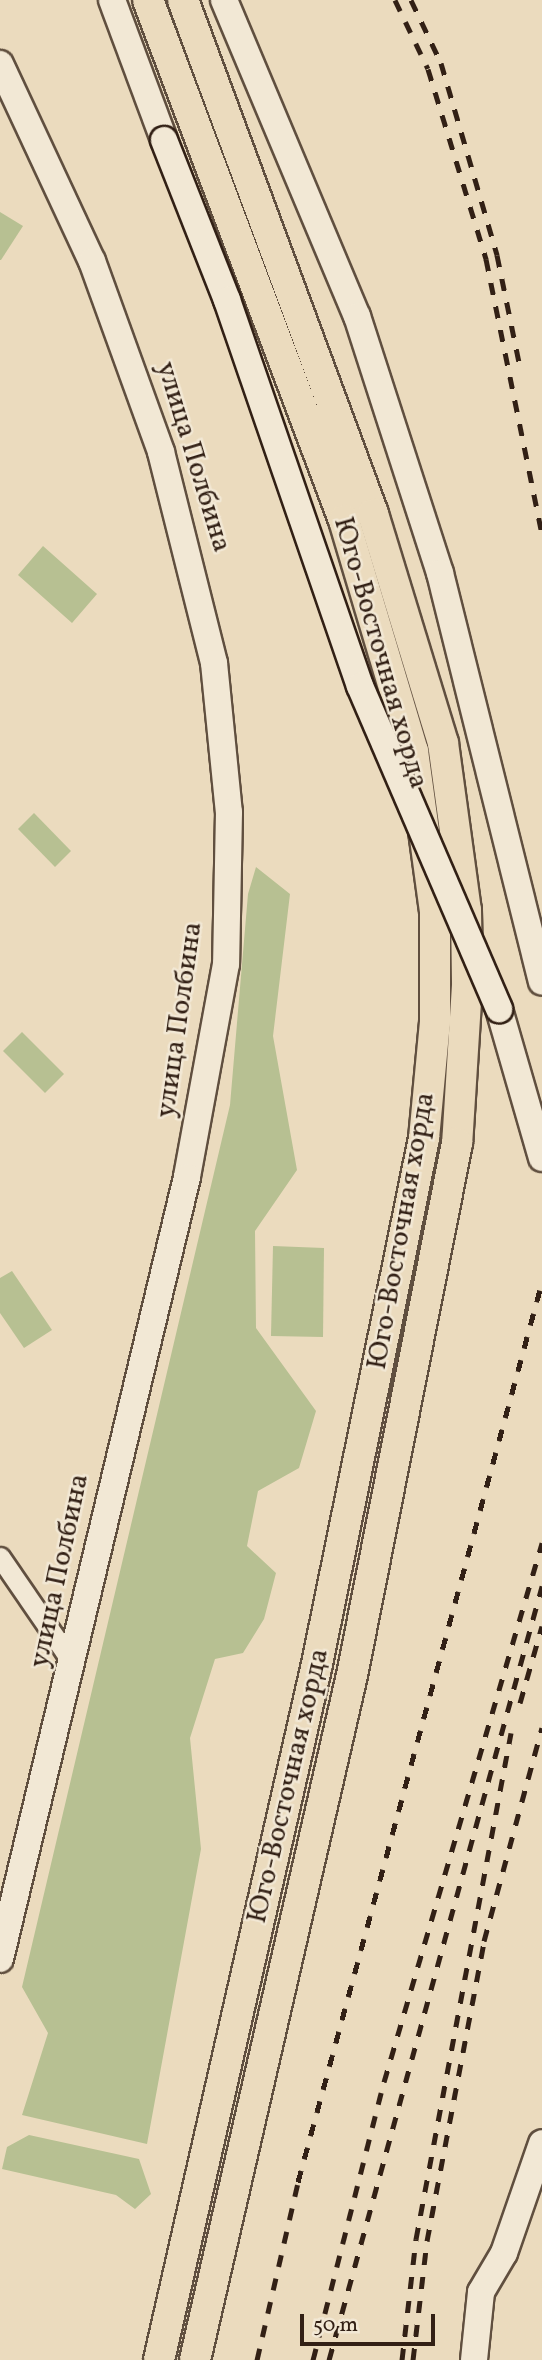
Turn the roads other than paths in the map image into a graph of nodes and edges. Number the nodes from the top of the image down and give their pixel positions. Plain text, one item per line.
1 (112, 0) edge
2 (148, 0) edge
3 (183, 0) edge
4 (224, 0) edge
5 (0, 64) edge
6 (542, 981) edge
7 (542, 1158) edge
8 (0, 1557) edge
9 (72, 1662) junction
10 (0, 1959) edge
11 (542, 2143) edge
12 (159, 2360) edge
13 (195, 2360) edge
14 (474, 2360) edge

1 - 7 main road, bridge
2 - 12 main road, Юго-Восточная хорда
3 - 13 main road, Юго-Восточная хорда
4 - 6 main road
5 - 9 main road, улица Полбина
8 - 9 street
9 - 10 main road, улица Полбина
11 - 14 main road

